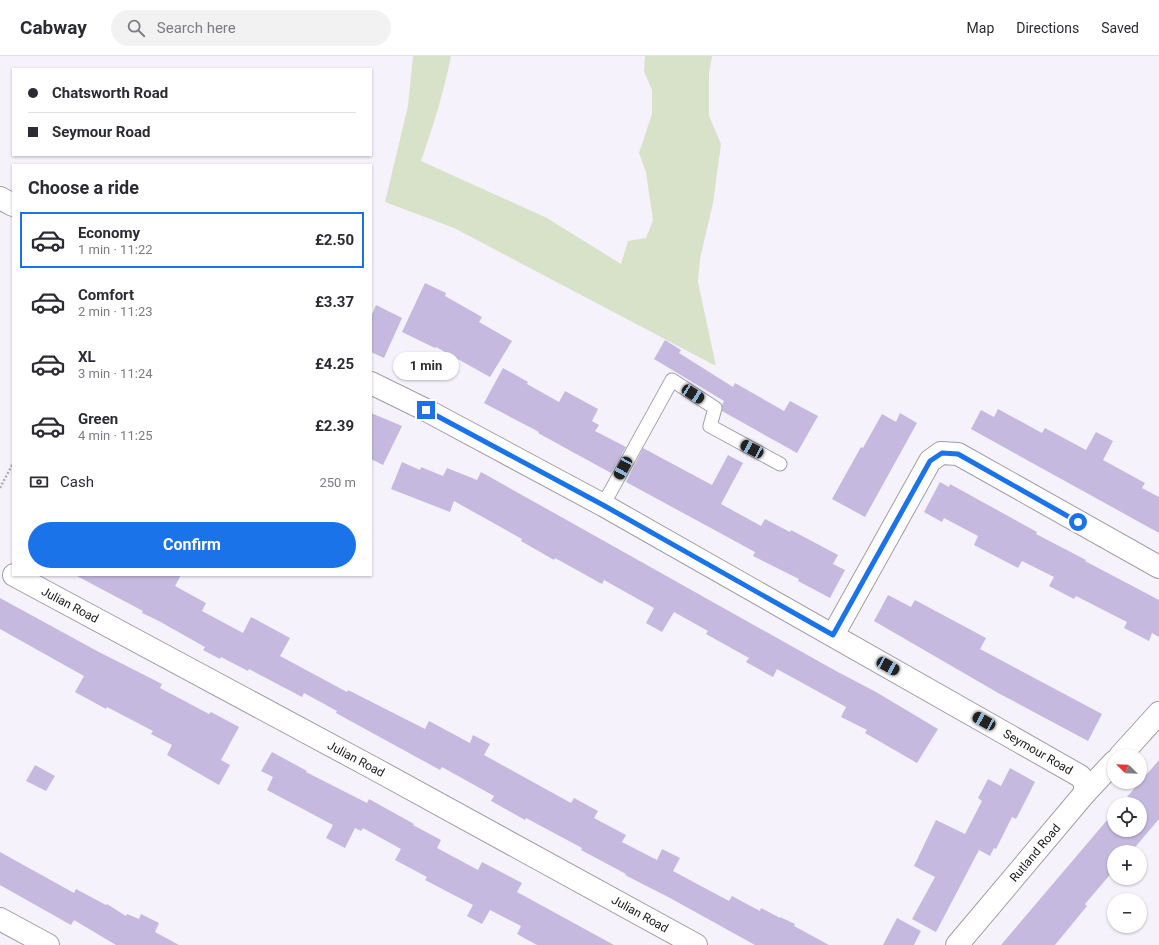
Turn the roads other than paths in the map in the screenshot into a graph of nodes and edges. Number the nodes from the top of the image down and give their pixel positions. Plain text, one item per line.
1 (0, 198) edge
2 (12, 204) edge
3 (372, 383) edge
4 (780, 464) dead end
5 (603, 505) junction
6 (0, 567) edge
7 (1159, 567) edge
8 (12, 574) edge
9 (16, 576) edge
10 (833, 635) junction
11 (1159, 713) edge
12 (1126, 749) edge
13 (1107, 770) edge
14 (1086, 793) junction
15 (0, 919) edge
16 (48, 945) edge
17 (696, 945) edge
18 (957, 945) edge

1 - 2 street
3 - 5 street, Seymour Road
4 - 5 lane
5 - 10 street, Seymour Road
6 - 8 street, Julian Road
7 - 10 street
9 - 17 street, Julian Road
10 - 14 street, Seymour Road
11 - 12 street
13 - 14 street, Rutland Road
14 - 18 street, Rutland Road
15 - 16 street

